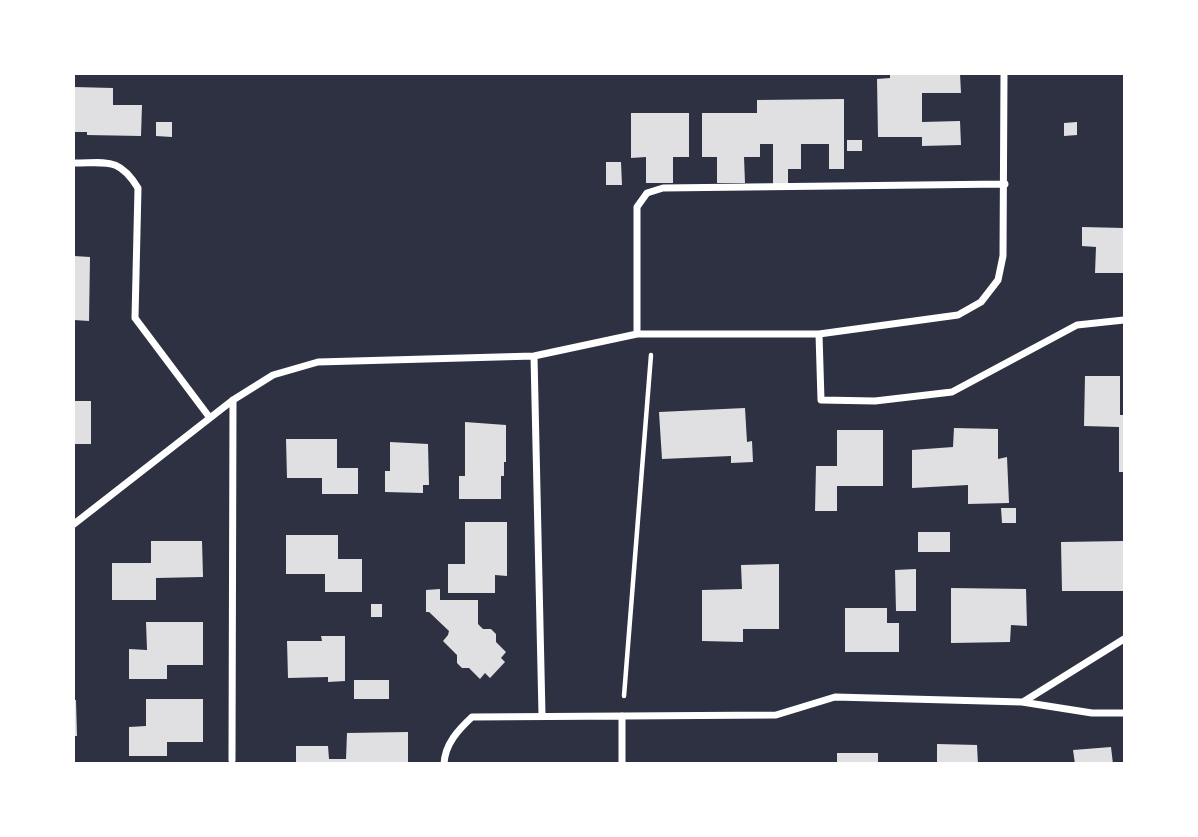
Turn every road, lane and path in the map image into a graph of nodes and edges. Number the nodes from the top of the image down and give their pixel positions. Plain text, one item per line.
1 (1004, 74) edge
2 (74, 163) edge
3 (1005, 184) junction
4 (1125, 320) edge
5 (637, 334) junction
6 (653, 334) junction
7 (819, 334) junction
8 (534, 356) junction
9 (233, 400) junction
10 (210, 418) junction
11 (74, 524) edge
12 (1125, 639) edge
13 (1022, 702) junction
14 (1125, 713) edge
15 (542, 715) junction
16 (622, 716) junction
17 (232, 760) dead end
18 (444, 764) edge
19 (622, 764) edge

1 - 3 street
2 - 10 street
3 - 5 street
3 - 7 street
4 - 7 street
5 - 6 street
5 - 8 street
6 - 7 street
6 - 16 path
8 - 9 street
8 - 15 street
9 - 10 street
9 - 17 street
10 - 11 street
12 - 13 street
13 - 14 street
13 - 16 street
15 - 16 street
15 - 18 street
16 - 19 street

